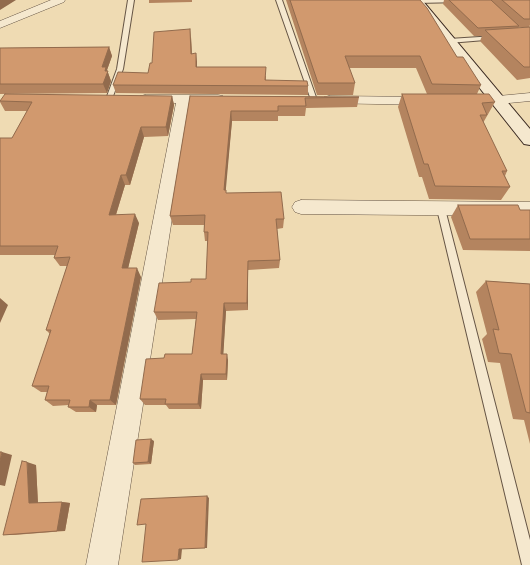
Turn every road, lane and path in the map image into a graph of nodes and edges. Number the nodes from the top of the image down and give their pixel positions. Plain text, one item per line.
1 (60, 0) edge
2 (131, 0) edge
3 (279, 0) edge
4 (463, 0) edge
5 (417, 1) edge
6 (0, 25) edge
7 (501, 38) edge
8 (449, 41) junction
9 (530, 97) edge
10 (93, 98) edge
11 (109, 99) junction
12 (184, 99) junction
13 (230, 99) edge
14 (299, 100) edge
15 (314, 100) junction
16 (497, 100) junction
17 (439, 102) edge
18 (462, 102) edge
19 (530, 140) edge
20 (300, 207) dead end
21 (441, 209) junction
22 (530, 209) edge
23 (102, 565) edge
24 (529, 565) edge

1 - 6 street
2 - 11 lane
3 - 15 lane
4 - 5 lane
5 - 8 street
7 - 8 lane
8 - 16 street
9 - 16 street
10 - 11 street
11 - 12 street
12 - 13 street
12 - 23 street
14 - 15 street
15 - 17 street
16 - 18 street
16 - 19 street
20 - 21 street
21 - 22 street
21 - 24 lane

